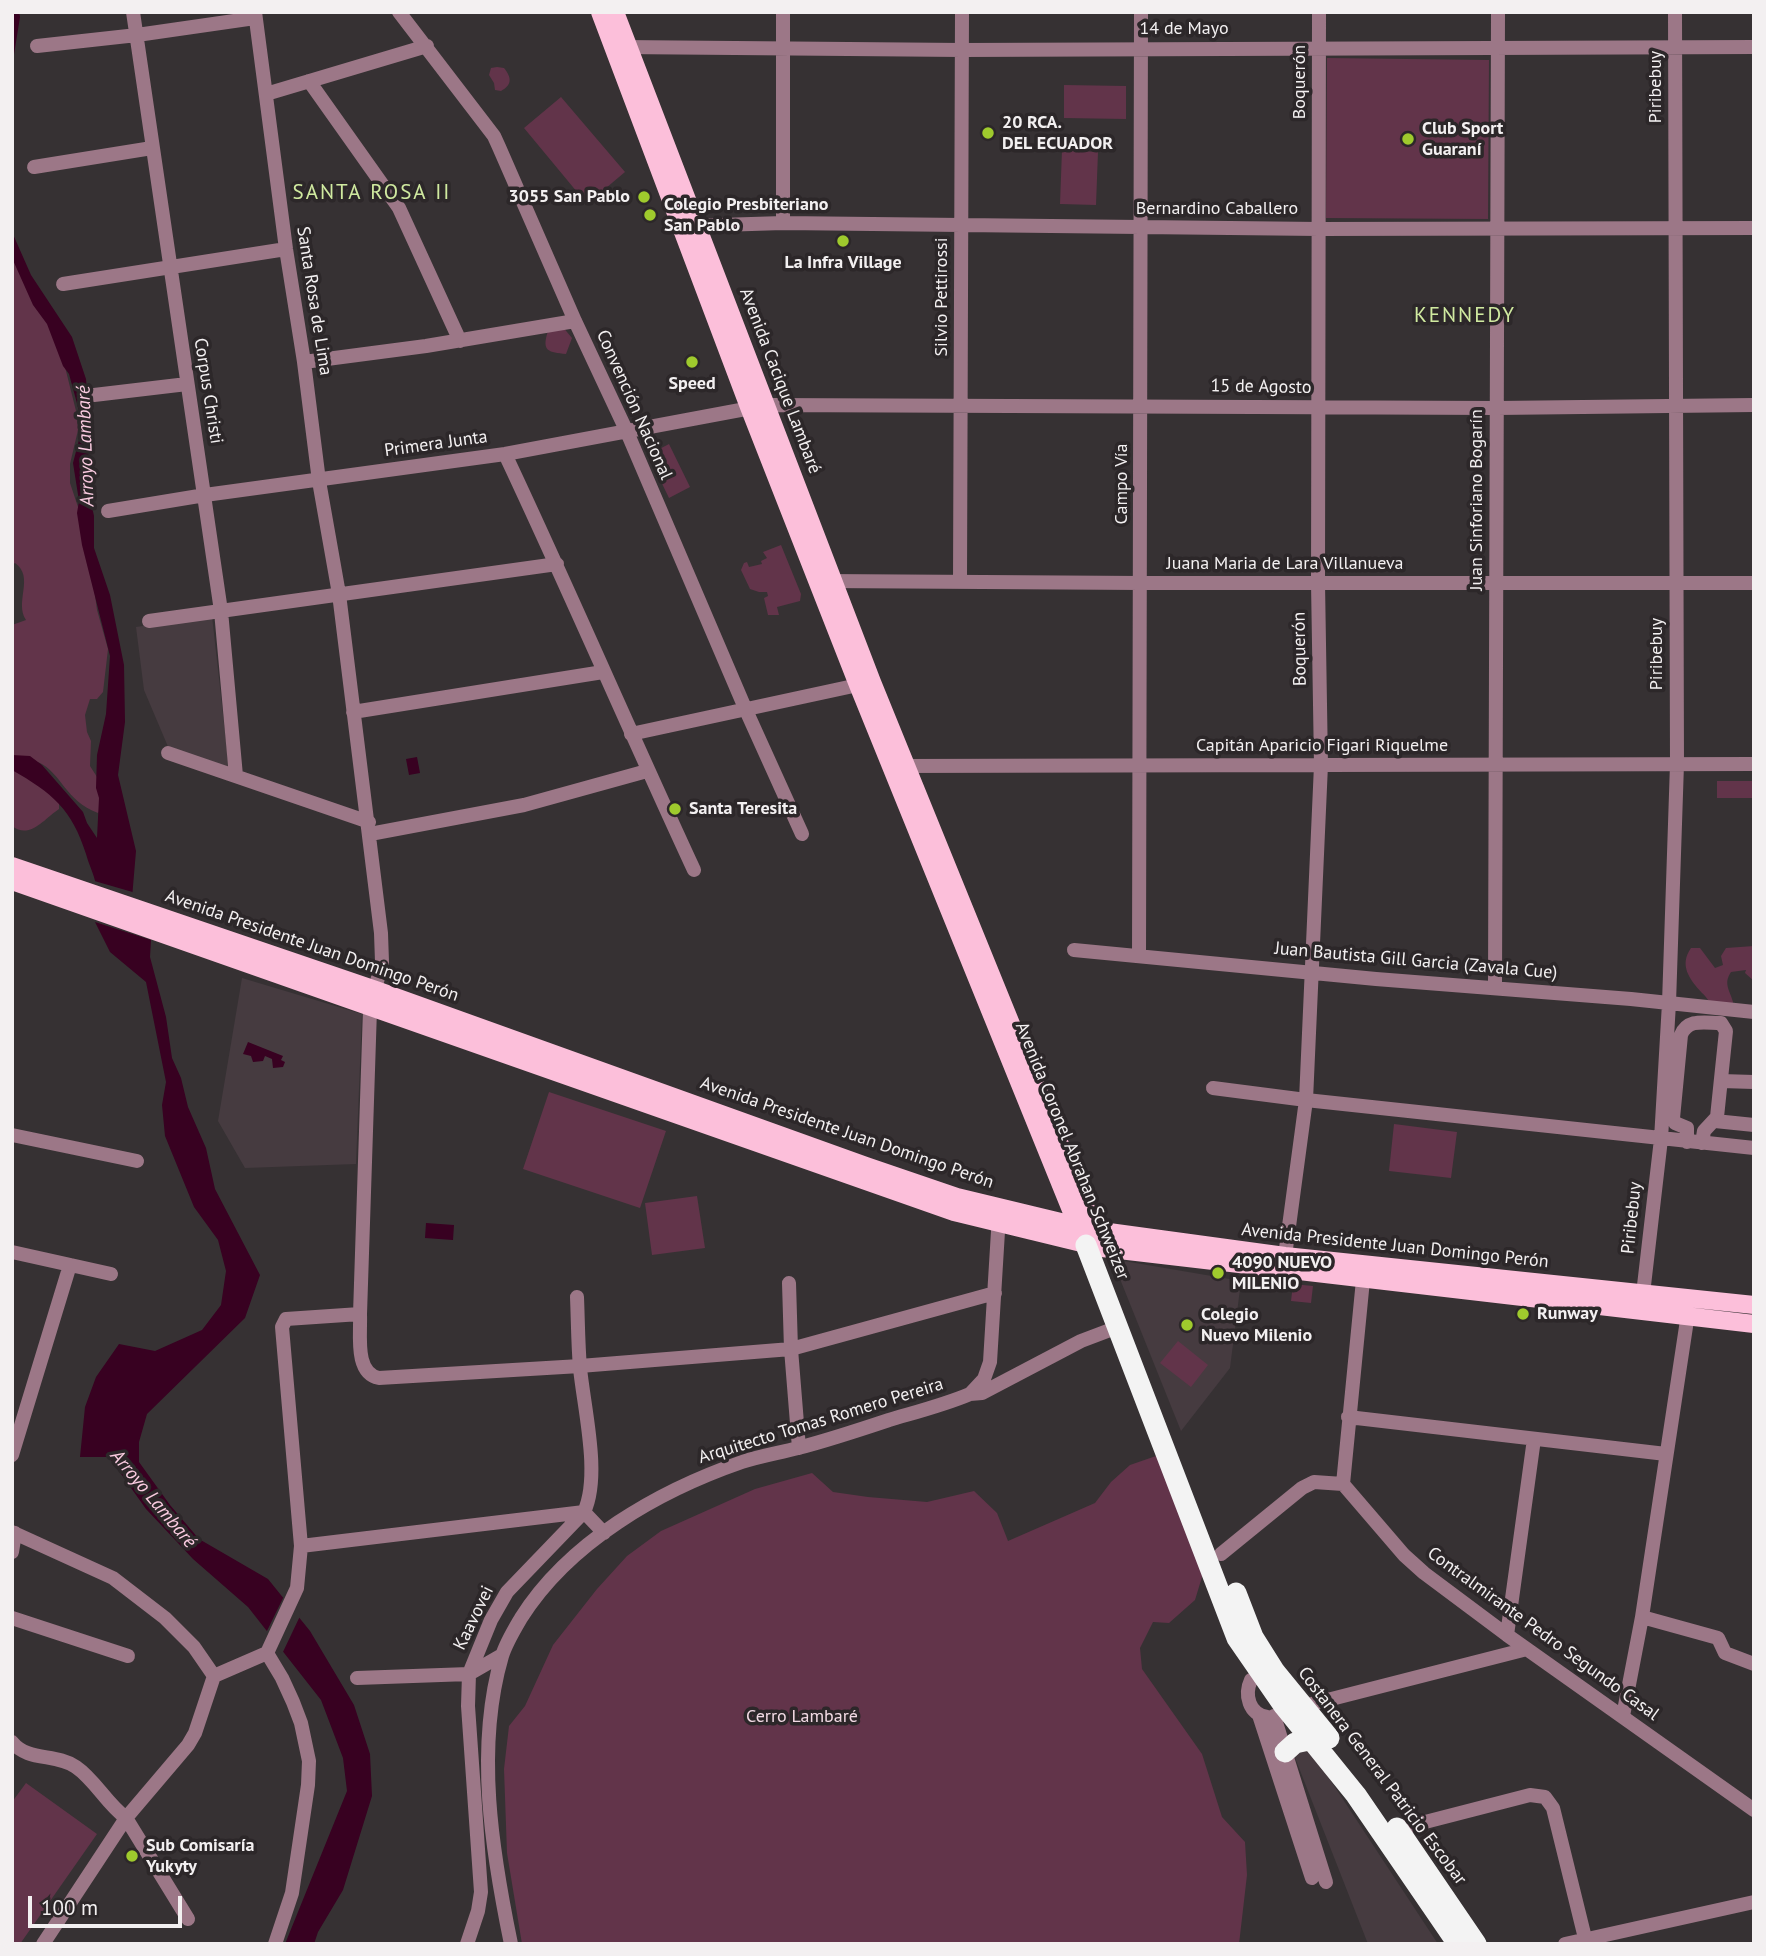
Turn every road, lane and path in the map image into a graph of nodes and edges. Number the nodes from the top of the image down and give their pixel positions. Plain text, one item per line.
1 (133, 12) edge
2 (399, 12) edge
3 (600, 12) edge
4 (614, 12) edge
5 (783, 12) edge
6 (962, 12) edge
7 (1141, 12) edge
8 (1319, 12) edge
9 (1498, 12) edge
10 (1675, 12) edge
11 (255, 15) edge
12 (137, 35) junction
13 (37, 46) dead end
14 (427, 46) junction
15 (621, 47) junction
16 (783, 47) junction
17 (1498, 47) junction
18 (1754, 47) edge
19 (1141, 48) junction
20 (1319, 48) junction
21 (1675, 48) junction
22 (962, 50) junction
23 (309, 81) junction
24 (266, 94) junction
25 (152, 148) junction
26 (34, 167) dead end
27 (783, 223) junction
28 (689, 226) junction
29 (962, 226) junction
30 (1676, 226) junction
31 (1141, 228) junction
32 (1754, 228) edge
33 (1319, 229) junction
34 (1497, 229) junction
35 (286, 249) junction
36 (169, 267) junction
37 (63, 284) dead end
38 (575, 321) junction
39 (460, 341) junction
40 (304, 362) junction
41 (187, 384) junction
42 (94, 395) dead end
43 (961, 405) junction
44 (1141, 405) junction
45 (1676, 405) junction
46 (1754, 405) edge
47 (758, 406) junction
48 (1319, 407) junction
49 (1497, 408) junction
50 (627, 432) junction
51 (505, 454) junction
52 (319, 481) junction
53 (205, 495) junction
54 (108, 511) dead end
55 (557, 564) junction
56 (825, 581) junction
57 (960, 582) junction
58 (1141, 583) junction
59 (1318, 583) junction
60 (1676, 583) junction
61 (1754, 583) edge
62 (1496, 584) junction
63 (339, 594) junction
64 (221, 611) junction
65 (149, 621) dead end
66 (603, 672) junction
67 (858, 685) junction
68 (745, 708) junction
69 (353, 712) junction
70 (631, 734) junction
71 (168, 753) dead end
72 (1677, 764) junction
73 (1754, 764) edge
74 (1141, 765) junction
75 (1321, 765) junction
76 (1495, 765) junction
77 (898, 766) junction
78 (648, 771) junction
79 (236, 776) junction
80 (369, 828) junction
81 (802, 834) dead end
82 (12, 866) edge
83 (694, 870) dead end
84 (12, 881) edge
85 (151, 920) junction
86 (1074, 950) dead end
87 (1139, 956) junction
88 (1313, 971) junction
89 (1495, 987) junction
90 (376, 990) junction
91 (1669, 1003) junction
92 (370, 1009) junction
93 (1754, 1012) edge
94 (1721, 1081) junction
95 (1754, 1082) edge
96 (1213, 1088) dead end
97 (1306, 1100) junction
98 (1754, 1125) edge
99 (1699, 1133) junction
100 (12, 1135) edge
101 (1661, 1139) junction
102 (1754, 1148) edge
103 (137, 1161) dead end
104 (863, 1172) junction
105 (1060, 1183) junction
106 (999, 1215) junction
107 (1045, 1217) junction
108 (1090, 1237) junction
109 (12, 1252) edge
110 (1285, 1256) junction
111 (70, 1265) junction
112 (1260, 1268) junction
113 (111, 1273) dead end
114 (1363, 1280) junction
115 (789, 1283) dead end
116 (995, 1293) junction
117 (1643, 1294) junction
118 (577, 1297) dead end
119 (1754, 1305) edge
120 (1689, 1308) junction
121 (360, 1314) junction
122 (1754, 1324) edge
123 (1118, 1327) junction
124 (791, 1349) junction
125 (580, 1366) junction
126 (970, 1394) junction
127 (1348, 1417) junction
128 (1534, 1438) junction
129 (799, 1448) junction
130 (1666, 1454) junction
131 (12, 1455) edge
132 (1343, 1484) junction
133 (584, 1513) junction
134 (14, 1532) edge
135 (604, 1533) junction
136 (301, 1546) junction
137 (12, 1552) edge
138 (1221, 1554) junction
139 (1642, 1617) junction
140 (12, 1619) edge
141 (1507, 1635) junction
142 (1245, 1637) junction
143 (1527, 1649) junction
144 (268, 1650) junction
145 (502, 1655) junction
146 (128, 1656) dead end
147 (1754, 1664) edge
148 (469, 1674) junction
149 (1261, 1675) junction
150 (214, 1676) junction
151 (357, 1678) dead end
152 (1285, 1704) junction
153 (1259, 1715) junction
154 (1623, 1716) junction
155 (1312, 1739) junction
156 (12, 1742) edge
157 (1285, 1752) junction
158 (1348, 1762) junction
159 (1753, 1810) edge
160 (126, 1818) junction
161 (1398, 1829) junction
162 (1754, 1902) edge
163 (188, 1919) dead end
164 (1585, 1938) junction
165 (43, 1944) edge
166 (275, 1944) edge
167 (467, 1944) edge
168 (511, 1944) edge
169 (1458, 1944) edge
170 (1476, 1944) edge
171 (1565, 1944) edge

1 - 12 street, Corpus Christi
2 - 14 street, Convención Nacional
3 - 15 main road
4 - 15 main road
5 - 16 street
6 - 22 street, Silvio Pettirossi
7 - 19 street, Campo Vía
8 - 20 street, Boquerón
9 - 17 street, Juan Sinforiano Bogarín
10 - 21 street, Piribebuy
11 - 12 street
11 - 24 street, Santa Rosa de Lima
12 - 13 street
12 - 25 street, Corpus Christi
14 - 23 street
14 - 38 street, Convención Nacional
15 - 16 street, 14 de Mayo
15 - 28 main road
16 - 22 street, 14 de Mayo
16 - 27 street
17 - 20 street, 14 de Mayo
17 - 21 street, 14 de Mayo
17 - 34 street, Juan Sinforiano Bogarín
18 - 21 street, 14 de Mayo
19 - 20 street, 14 de Mayo
19 - 22 street, 14 de Mayo
19 - 31 street, Campo Vía
20 - 33 street, Boquerón
21 - 30 street, Piribebuy
22 - 29 street, Silvio Pettirossi
23 - 24 street
23 - 39 street
24 - 35 street, Santa Rosa de Lima
25 - 26 street
25 - 36 street, Corpus Christi
27 - 28 street, Bernardino Caballero
27 - 29 street, Bernardino Caballero
28 - 47 main road
29 - 31 street, Bernardino Caballero
29 - 43 street, Silvio Pettirossi
30 - 32 street, Bernardino Caballero
30 - 34 street, Bernardino Caballero
30 - 45 street, Piribebuy
31 - 33 street, Bernardino Caballero
31 - 44 street, Campo Vía
33 - 34 street, Bernardino Caballero
33 - 48 street, Boquerón
34 - 49 street, Juan Sinforiano Bogarín
35 - 36 street
35 - 40 street, Santa Rosa de Lima
36 - 37 street
36 - 41 street, Corpus Christi
38 - 39 street
38 - 50 street, Convención Nacional
39 - 40 street
40 - 52 street, Santa Rosa de Lima
41 - 42 street
41 - 53 street, Corpus Christi
43 - 44 street, 15 de Agosto
43 - 47 street, 15 de Agosto
43 - 57 street, Silvio Pettirossi
44 - 48 street, 15 de Agosto
44 - 58 street, Campo Vía
45 - 46 street, 15 de Agosto
45 - 49 street, 15 de Agosto
45 - 60 street, Piribebuy
47 - 50 street, Primera Junta
47 - 56 main road
48 - 49 street, 15 de Agosto
48 - 59 street, Boquerón
49 - 62 street, Juan Sinforiano Bogarín
50 - 51 street, Primera Junta
50 - 68 street, Convención Nacional
51 - 52 street, Primera Junta
51 - 55 street
52 - 53 street, Primera Junta
52 - 63 street, Santa Rosa de Lima
53 - 54 street, Primera Junta
53 - 64 street, Corpus Christi
55 - 63 street
55 - 66 street
56 - 57 street, Juana Maria de Lara Villanueva
56 - 67 main road
56 - 77 main road
57 - 58 street, Juana Maria de Lara Villanueva
58 - 59 street, Juana Maria de Lara Villanueva
58 - 74 street, Campo Vía
59 - 62 street, Juana Maria de Lara Villanueva
59 - 75 street, Boquerón
60 - 61 street, Juana Maria de Lara Villanueva
60 - 62 street, Juana Maria de Lara Villanueva
60 - 72 street, Piribebuy
62 - 76 street, Juan Sinforiano Bogarín
63 - 64 street
63 - 69 street, Santa Rosa de Lima
64 - 65 street
64 - 79 street, Corpus Christi
66 - 69 street
66 - 70 street
67 - 68 street
67 - 77 main road, Avenida Coronel Abrahan Schweizer
68 - 70 street
68 - 81 street, Convención Nacional
69 - 80 street, Santa Rosa de Lima
70 - 78 street
71 - 79 street
72 - 73 street, Capitán Aparicio Figari Riquelme
72 - 76 street, Capitán Aparicio Figari Riquelme
72 - 91 street, Piribebuy
74 - 75 street, Capitán Aparicio Figari Riquelme
74 - 77 street, Capitán Aparicio Figari Riquelme
74 - 87 street, Campo Vía
75 - 76 street, Capitán Aparicio Figari Riquelme
75 - 88 street, Boquerón
76 - 89 street, Juan Sinforiano Bogarín
77 - 105 main road, Avenida Coronel Abrahan Schweizer
77 - 108 main road, Avenida Coronel Abrahan Schweizer
78 - 80 street
78 - 83 street
79 - 80 street
80 - 90 street, Santa Rosa de Lima
82 - 85 main road, Avenida Presidente Juan Domingo Perón
84 - 85 main road, Avenida Presidente Juan Domingo Perón
85 - 90 main road, Avenida Presidente Juan Domingo Perón
85 - 92 main road, Avenida Presidente Juan Domingo Perón
86 - 87 street, Juan Bautista Gill Garcia (Zavala Cue)
87 - 88 street, Juan Bautista Gill Garcia (Zavala Cue)
88 - 89 street, Juan Bautista Gill Garcia (Zavala Cue)
88 - 97 street, Boquerón
89 - 91 street, Juan Bautista Gill Garcia (Zavala Cue)
90 - 92 street, Santa Rosa de Lima
90 - 104 main road, Avenida Presidente Juan Domingo Perón
91 - 93 street, Juan Bautista Gill Garcia (Zavala Cue)
91 - 101 street, Piribebuy
92 - 104 main road, Avenida Presidente Juan Domingo Perón
92 - 121 street, Santa Rosa de Lima
94 - 95 street
94 - 99 street
94 - 99 street
96 - 97 street
97 - 101 street
97 - 110 street, Boquerón
98 - 99 street
99 - 101 street
99 - 102 street
100 - 103 street
101 - 117 street, Piribebuy
104 - 106 main road, Avenida Presidente Juan Domingo Perón
105 - 107 main road
105 - 108 main road, Avenida Coronel Abrahan Schweizer
106 - 107 main road, Avenida Presidente Juan Domingo Perón
106 - 108 main road, Avenida Presidente Juan Domingo Perón
106 - 116 street, Arquitecto Tomas Romero Pereira
107 - 108 main road, Avenida Presidente Juan Domingo Perón
108 - 110 main road, Avenida Presidente Juan Domingo Perón
108 - 112 main road, Avenida Presidente Juan Domingo Perón
108 - 123 highway, Avenida Coronel Abrahan Schweizer
108 - 138 highway, Avenida Coronel Abrahan Schweizer
109 - 111 street
110 - 112 street
110 - 117 main road, Avenida Presidente Juan Domingo Perón
111 - 113 street
111 - 131 street
112 - 114 main road, Avenida Presidente Juan Domingo Perón
114 - 120 main road, Avenida Presidente Juan Domingo Perón
114 - 127 street
115 - 124 street
116 - 124 street
116 - 126 street, Arquitecto Tomas Romero Pereira
117 - 120 main road, Avenida Presidente Juan Domingo Perón
118 - 125 street
119 - 120 main road, Avenida Presidente Juan Domingo Perón
120 - 122 main road, Avenida Presidente Juan Domingo Perón
120 - 130 street
121 - 125 street, Santa Rosa de Lima
121 - 136 street
123 - 126 street, Arquitecto Tomas Romero Pereira
123 - 142 highway, Avenida Coronel Abrahan Schweizer
124 - 125 street
124 - 129 street
125 - 133 street
126 - 129 street, Arquitecto Tomas Romero Pereira
127 - 128 street
127 - 132 street
128 - 130 street
128 - 141 street
129 - 135 street, Arquitecto Tomas Romero Pereira
130 - 139 street
132 - 138 street
132 - 141 street, Contralmirante Pedro Segundo Casal
133 - 135 street
133 - 136 street
133 - 148 street, Kaavovei
134 - 137 street
134 - 150 street
135 - 145 street, Arquitecto Tomas Romero Pereira
136 - 144 street
138 - 142 highway, Avenida Coronel Abrahan Schweizer
139 - 147 street
139 - 154 street
140 - 146 street
141 - 143 street, Contralmirante Pedro Segundo Casal
142 - 149 highway
142 - 152 highway
142 - 152 highway, Costanera General Patricio Escobar
143 - 152 street
143 - 154 street, Contralmirante Pedro Segundo Casal
144 - 150 street
144 - 166 street
145 - 148 street
145 - 168 street, Arquitecto Tomas Romero Pereira
148 - 151 street
148 - 167 street, Kaavovei
149 - 152 highway
149 - 153 street
150 - 160 street
152 - 153 street
152 - 155 highway, Costanera General Patricio Escobar
152 - 157 street
152 - 158 highway, Costanera General Patricio Escobar
152 - 158 highway
153 - 157 street
154 - 159 street, Contralmirante Pedro Segundo Casal
155 - 157 highway
155 - 169 highway, Costanera General Patricio Escobar
156 - 160 street
158 - 161 highway, Costanera General Patricio Escobar
160 - 163 street
160 - 165 street
161 - 164 street
161 - 170 highway, Costanera General Patricio Escobar
162 - 164 street
164 - 171 street

